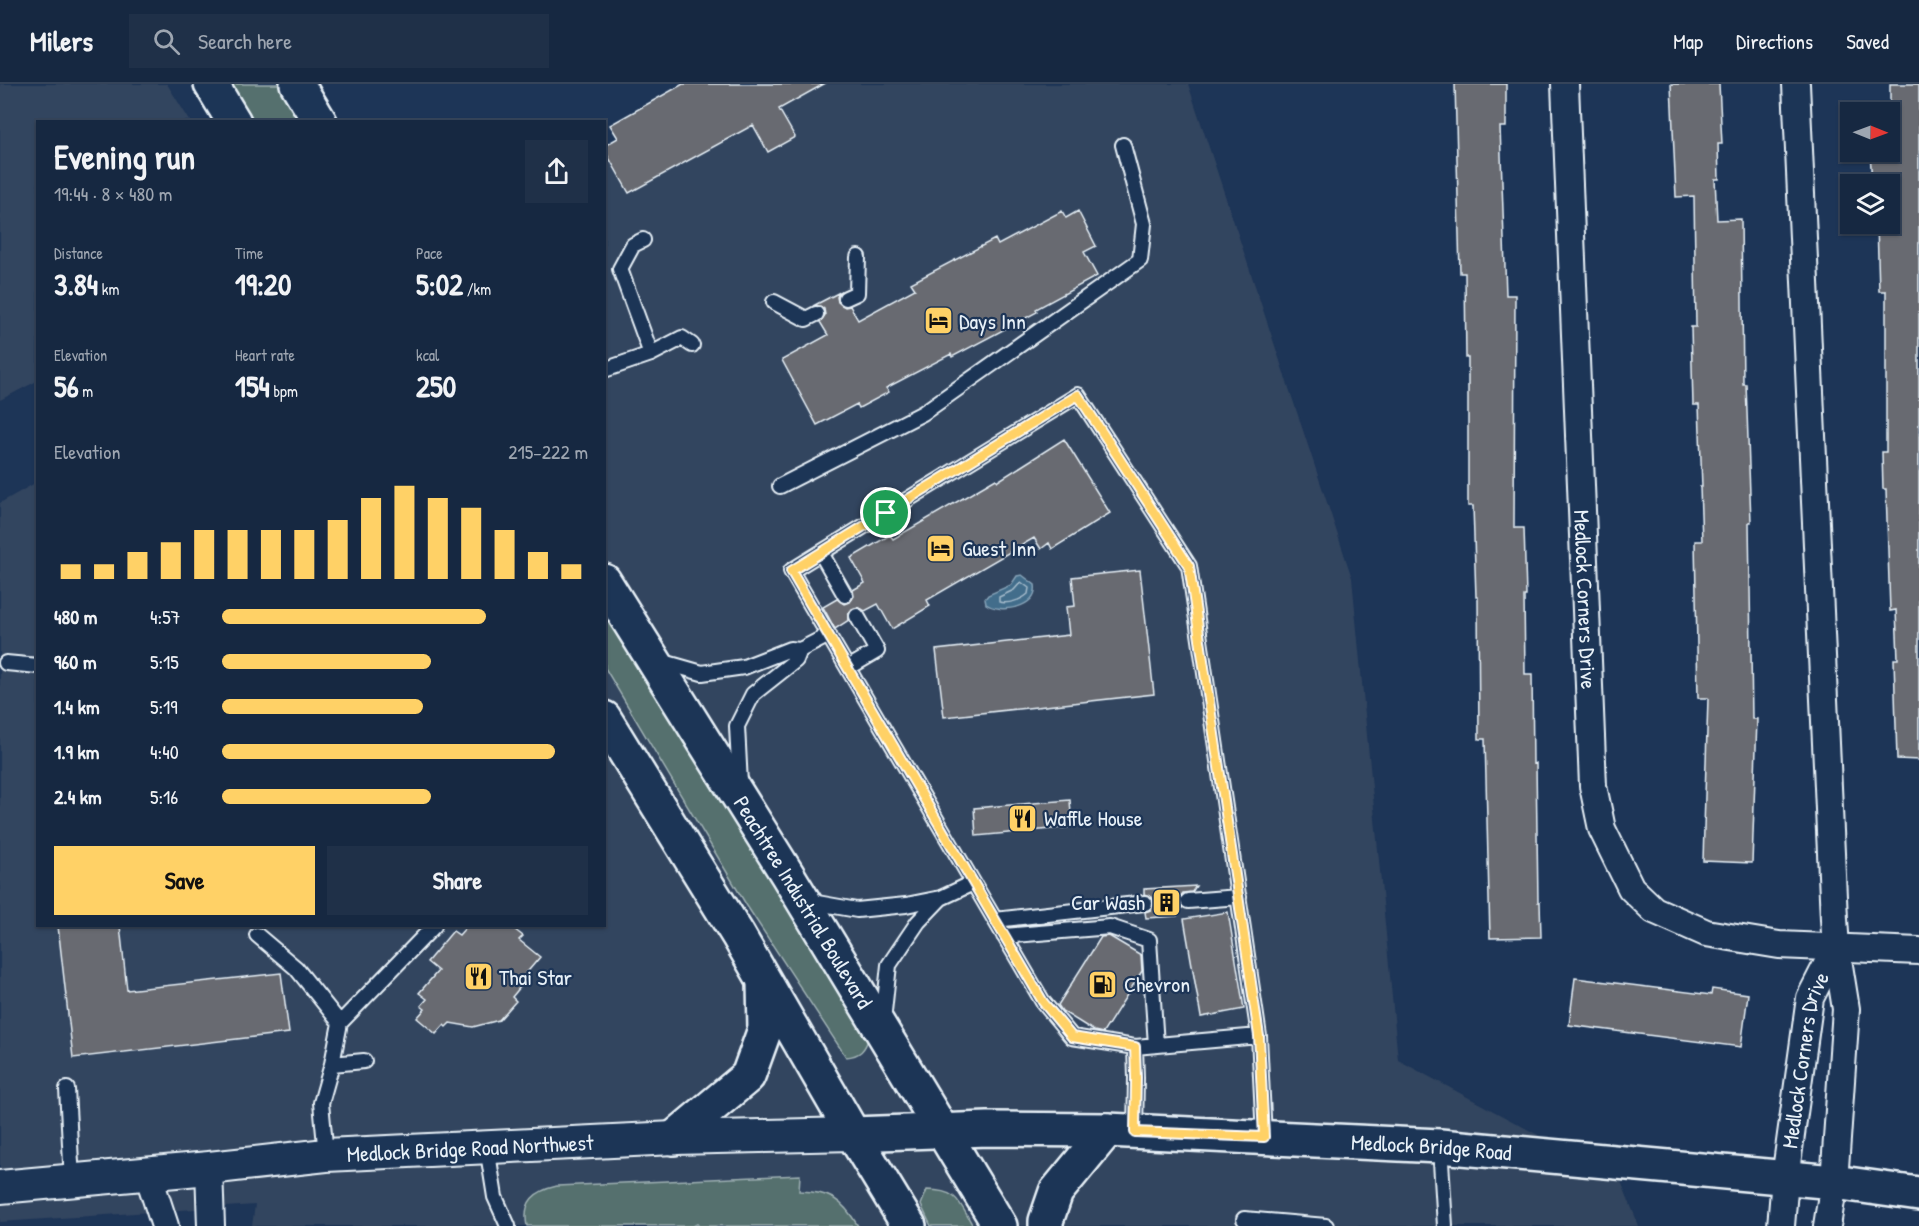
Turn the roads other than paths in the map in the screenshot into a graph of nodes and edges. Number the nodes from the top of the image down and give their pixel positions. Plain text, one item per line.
1 (211, 84) edge
2 (297, 84) edge
3 (1565, 84) edge
4 (1796, 84) edge
5 (233, 120) edge
6 (319, 120) edge
7 (1123, 146) dead end
8 (643, 240) dead end
9 (858, 257) dead end
10 (846, 298) dead end
11 (774, 302) dead end
12 (816, 314) dead end
13 (692, 345) dead end
14 (651, 354) junction
15 (622, 364) junction
16 (606, 369) edge
17 (606, 380) edge
18 (780, 486) dead end
19 (821, 553) junction
20 (606, 584) edge
21 (845, 595) dead end
22 (857, 616) dead end
23 (829, 635) junction
24 (800, 650) junction
25 (653, 659) junction
26 (6, 663) dead end
27 (36, 666) edge
28 (848, 668) junction
29 (606, 721) edge
30 (741, 800) junction
31 (973, 883) junction
32 (1239, 897) junction
33 (941, 898) junction
34 (803, 901) junction
35 (1188, 901) dead end
36 (1145, 903) dead end
37 (995, 920) junction
38 (433, 927) edge
39 (257, 935) dead end
40 (1004, 936) junction
41 (1836, 947) junction
42 (1919, 951) edge
43 (764, 981) junction
44 (340, 1023) junction
45 (882, 1031) junction
46 (1259, 1036) junction
47 (1156, 1045) junction
48 (1135, 1047) junction
49 (364, 1061) dead end
50 (332, 1064) junction
51 (67, 1089) dead end
52 (943, 1131) junction
53 (1121, 1131) junction
54 (854, 1134) junction
55 (1264, 1137) junction
56 (674, 1138) junction
57 (1440, 1146) junction
58 (487, 1147) junction
59 (326, 1155) junction
60 (209, 1168) junction
61 (148, 1174) junction
62 (1785, 1178) junction
63 (72, 1181) junction
64 (1834, 1182) junction
65 (0, 1187) edge
66 (1919, 1194) edge
67 (1244, 1219) dead end
68 (165, 1226) edge
69 (211, 1226) edge
70 (507, 1226) edge
71 (909, 1226) edge
72 (1000, 1226) edge
73 (1046, 1226) edge
74 (1326, 1226) edge
75 (1445, 1226) edge
76 (1781, 1226) edge
77 (1827, 1226) edge

1 - 5 main road
2 - 6 main road
3 - 41 street, Medlock Corners Drive
4 - 41 street, Medlock Corners Drive
7 - 18 lane
8 - 14 lane
9 - 10 lane
11 - 12 lane
13 - 14 lane
14 - 15 lane
15 - 16 lane
15 - 17 lane
19 - 21 lane
19 - 23 lane
19 - 32 lane
20 - 25 main road, Peachtree Industrial Boulevard
22 - 28 lane
23 - 24 lane
23 - 28 lane
24 - 25 lane
24 - 30 lane
25 - 30 main road, Peachtree Industrial Boulevard
26 - 27 lane
28 - 31 lane
29 - 43 main road
30 - 34 main road, Peachtree Industrial Boulevard
31 - 33 lane
31 - 37 lane
32 - 35 lane
32 - 46 lane
33 - 34 lane
33 - 45 lane
34 - 45 main road, Peachtree Industrial Boulevard
36 - 37 lane
37 - 40 lane
38 - 44 lane
39 - 44 lane
40 - 47 lane
40 - 48 lane
41 - 42 street, Medlock Corners Drive
41 - 62 street, Medlock Corners Drive
41 - 64 street, Medlock Corners Drive
43 - 54 main road
43 - 56 main road
44 - 50 lane
45 - 52 main road, Peachtree Industrial Boulevard
46 - 47 lane
46 - 55 lane
47 - 48 lane
48 - 53 lane
49 - 50 lane
50 - 59 lane
51 - 63 lane
52 - 53 main road, Medlock Bridge Road
52 - 54 main road, Medlock Bridge Road Northwest
52 - 72 main road, Peachtree Industrial Boulevard
53 - 55 main road, Medlock Bridge Road
53 - 73 main road
54 - 56 street, Medlock Bridge Road Northwest
54 - 71 main road
55 - 57 main road, Medlock Bridge Road
56 - 58 street, Medlock Bridge Road Northwest
57 - 62 main road, Medlock Bridge Road
57 - 75 lane
58 - 59 street, Medlock Bridge Road Northwest
58 - 70 lane
59 - 60 street, Medlock Bridge Road Northwest
60 - 61 street, Medlock Bridge Road Northwest
60 - 69 street
61 - 63 street, Medlock Bridge Road Northwest
61 - 68 street
62 - 64 main road, Medlock Bridge Road
62 - 76 street, Medlock Corners Drive
63 - 65 street, Medlock Bridge Road Northwest
64 - 66 main road, Medlock Bridge Road
64 - 77 street, Medlock Corners Drive
67 - 74 lane

